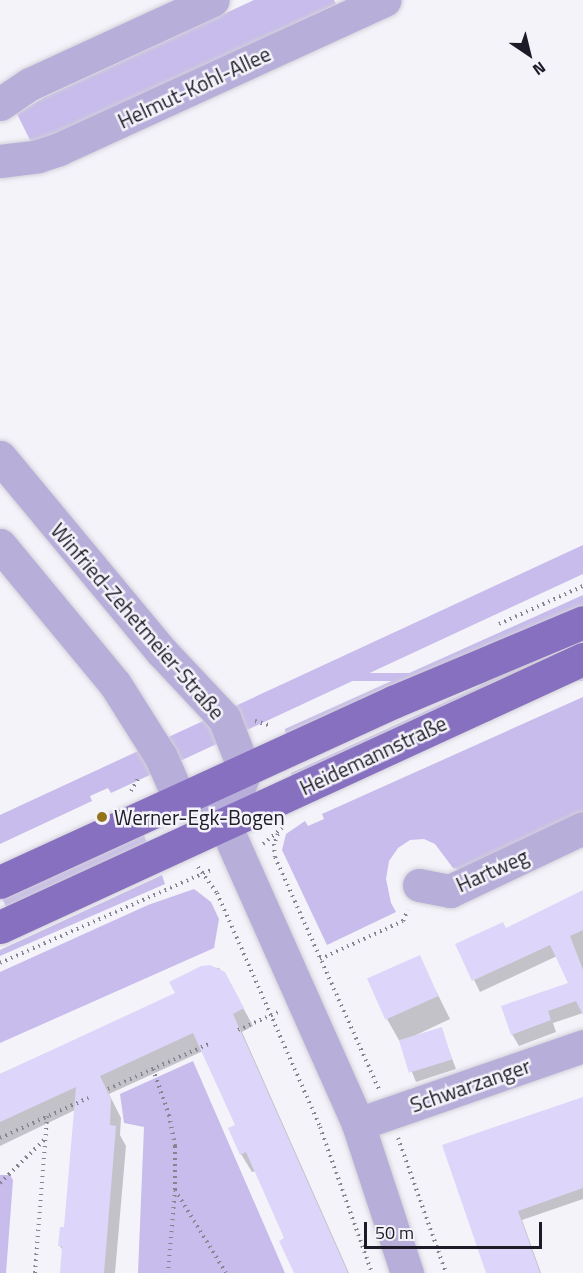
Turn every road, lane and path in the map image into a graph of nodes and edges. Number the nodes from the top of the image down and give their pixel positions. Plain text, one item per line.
1 (213, 0) edge
2 (384, 0) edge
3 (0, 104) edge
4 (0, 161) edge
5 (0, 457) edge
6 (0, 545) edge
7 (583, 622) edge
8 (583, 659) edge
9 (245, 771) junction
10 (180, 800) junction
11 (225, 825) junction
12 (583, 828) edge
13 (278, 834) dead end
14 (201, 874) dead end
15 (0, 882) edge
16 (419, 885) joint
17 (0, 927) edge
18 (321, 959) junction
19 (303, 1000) junction
20 (269, 1016) junction
21 (238, 1030) dead end
22 (211, 1043) dead end
23 (583, 1046) edge
24 (153, 1069) junction
25 (108, 1089) dead end
26 (88, 1098) dead end
27 (390, 1113) junction
28 (46, 1116) junction
29 (358, 1124) junction
30 (0, 1138) edge
31 (45, 1139) junction
32 (0, 1183) edge
33 (175, 1189) junction
34 (35, 1273) edge
35 (168, 1273) edge
36 (226, 1273) edge
37 (372, 1273) edge
38 (407, 1273) edge
39 (446, 1273) edge

1 - 3 street
2 - 4 street, Helmut-Kohl-Allee
5 - 9 street, Winfried-Zehetmeier-Straße
6 - 10 street
7 - 9 main road, Heidemannstraße
8 - 11 main road, Heidemannstraße
9 - 10 main road, Heidemannstraße
9 - 11 street
10 - 11 street
10 - 15 main road, Heidemannstraße
11 - 17 main road, Heidemannstraße
11 - 19 street
12 - 16 street, Hartweg
13 - 18 path
14 - 20 path
16 - 18 path
18 - 27 path
19 - 20 path
19 - 29 street
20 - 21 path
20 - 37 path
22 - 24 path
23 - 27 street, Schwarzanger
24 - 25 path
24 - 33 path
26 - 28 path
27 - 29 street, Schwarzanger
27 - 39 path
28 - 30 path
28 - 31 path
29 - 38 street
31 - 32 path
31 - 34 path
33 - 35 path
33 - 36 path

